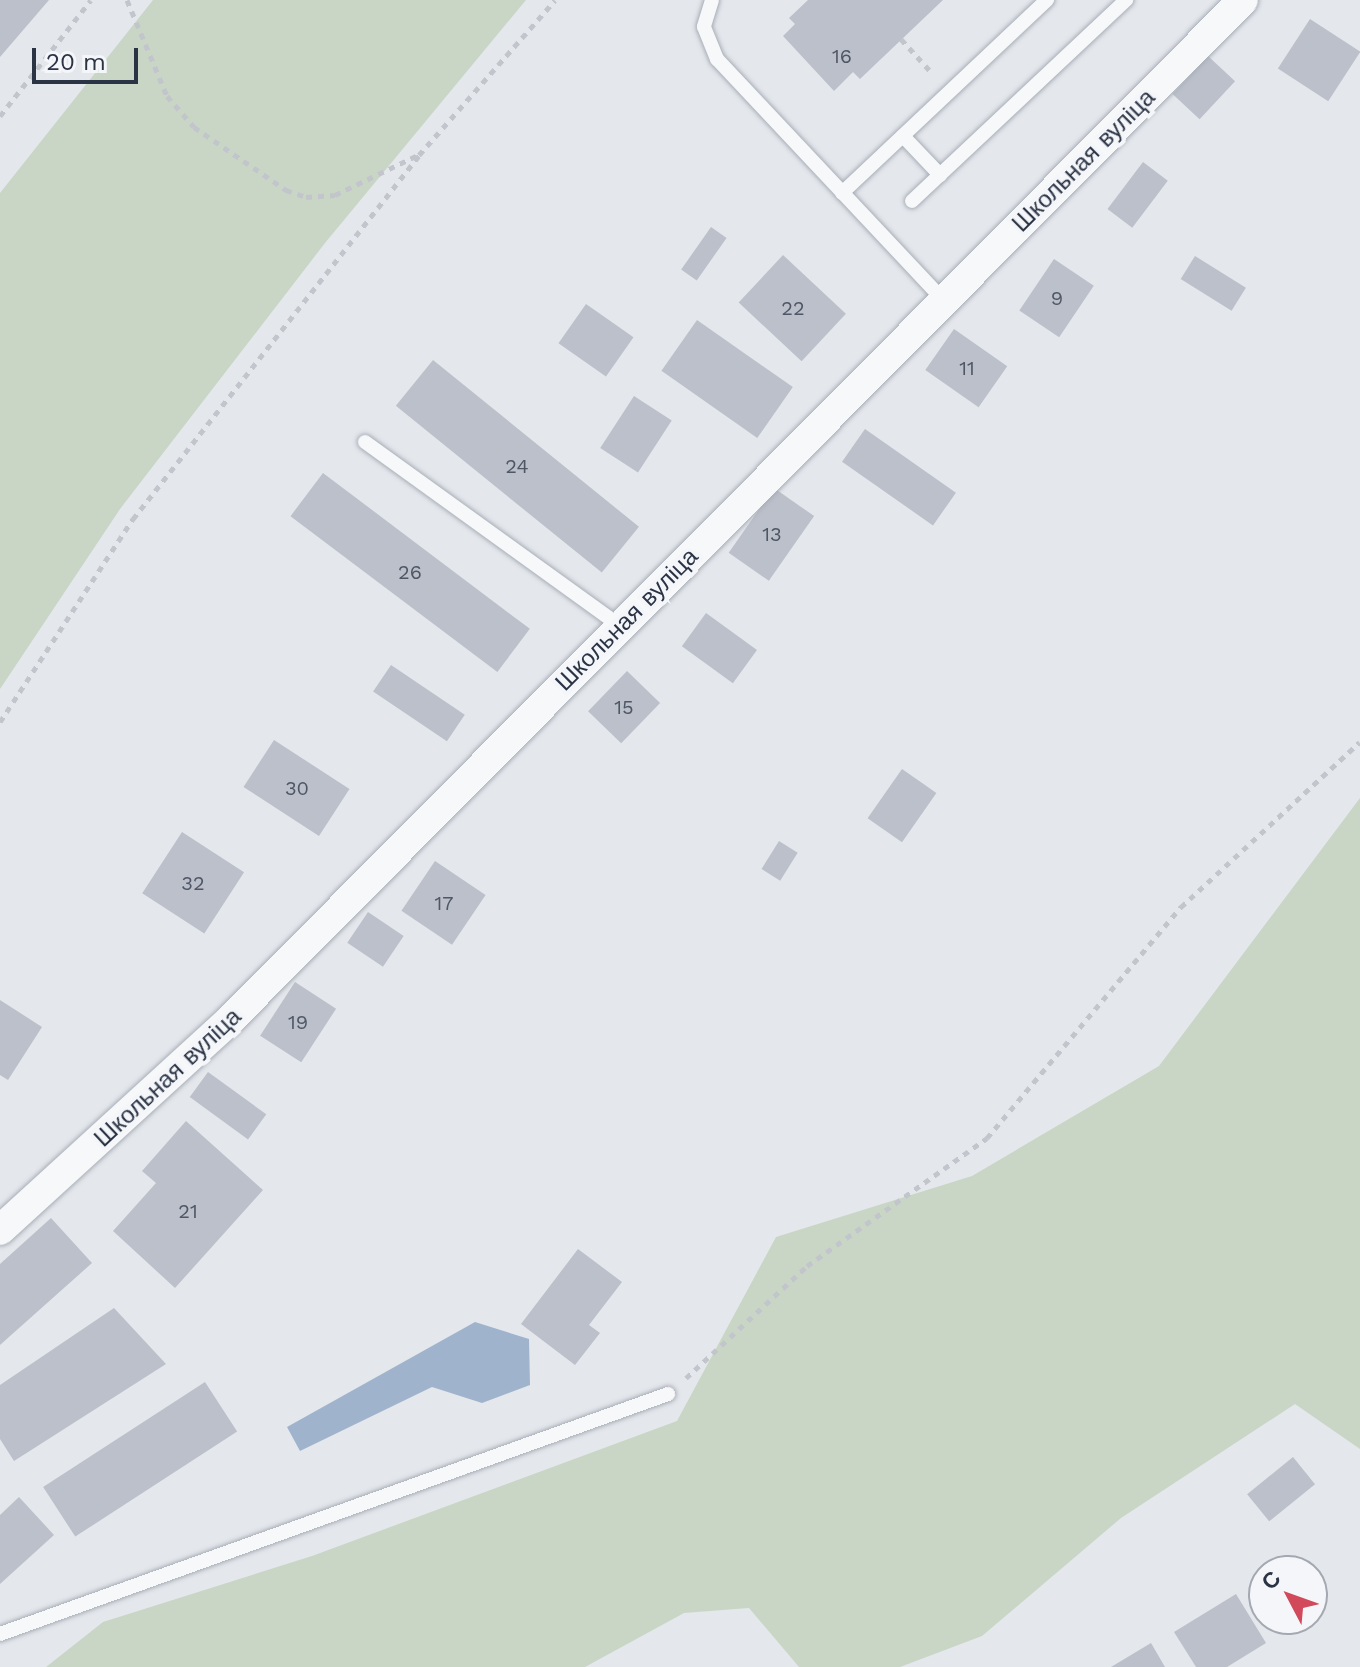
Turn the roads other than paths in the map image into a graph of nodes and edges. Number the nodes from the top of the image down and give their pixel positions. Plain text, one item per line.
1 (712, 0) edge
2 (1047, 0) edge
3 (1126, 0) edge
4 (1243, 0) edge
5 (903, 136) junction
6 (940, 175) junction
7 (842, 193) junction
8 (912, 201) dead end
9 (945, 303) junction
10 (365, 442) dead end
11 (620, 626) junction
12 (0, 1230) edge
13 (668, 1394) road end
14 (0, 1634) edge

1 - 7 lane
2 - 5 lane
3 - 6 lane
4 - 9 street, Школьная вуліца
5 - 6 lane
5 - 7 lane
6 - 8 lane
7 - 9 lane
9 - 11 street, Школьная вуліца
10 - 11 lane
11 - 12 street, Школьная вуліца
13 - 14 lane

